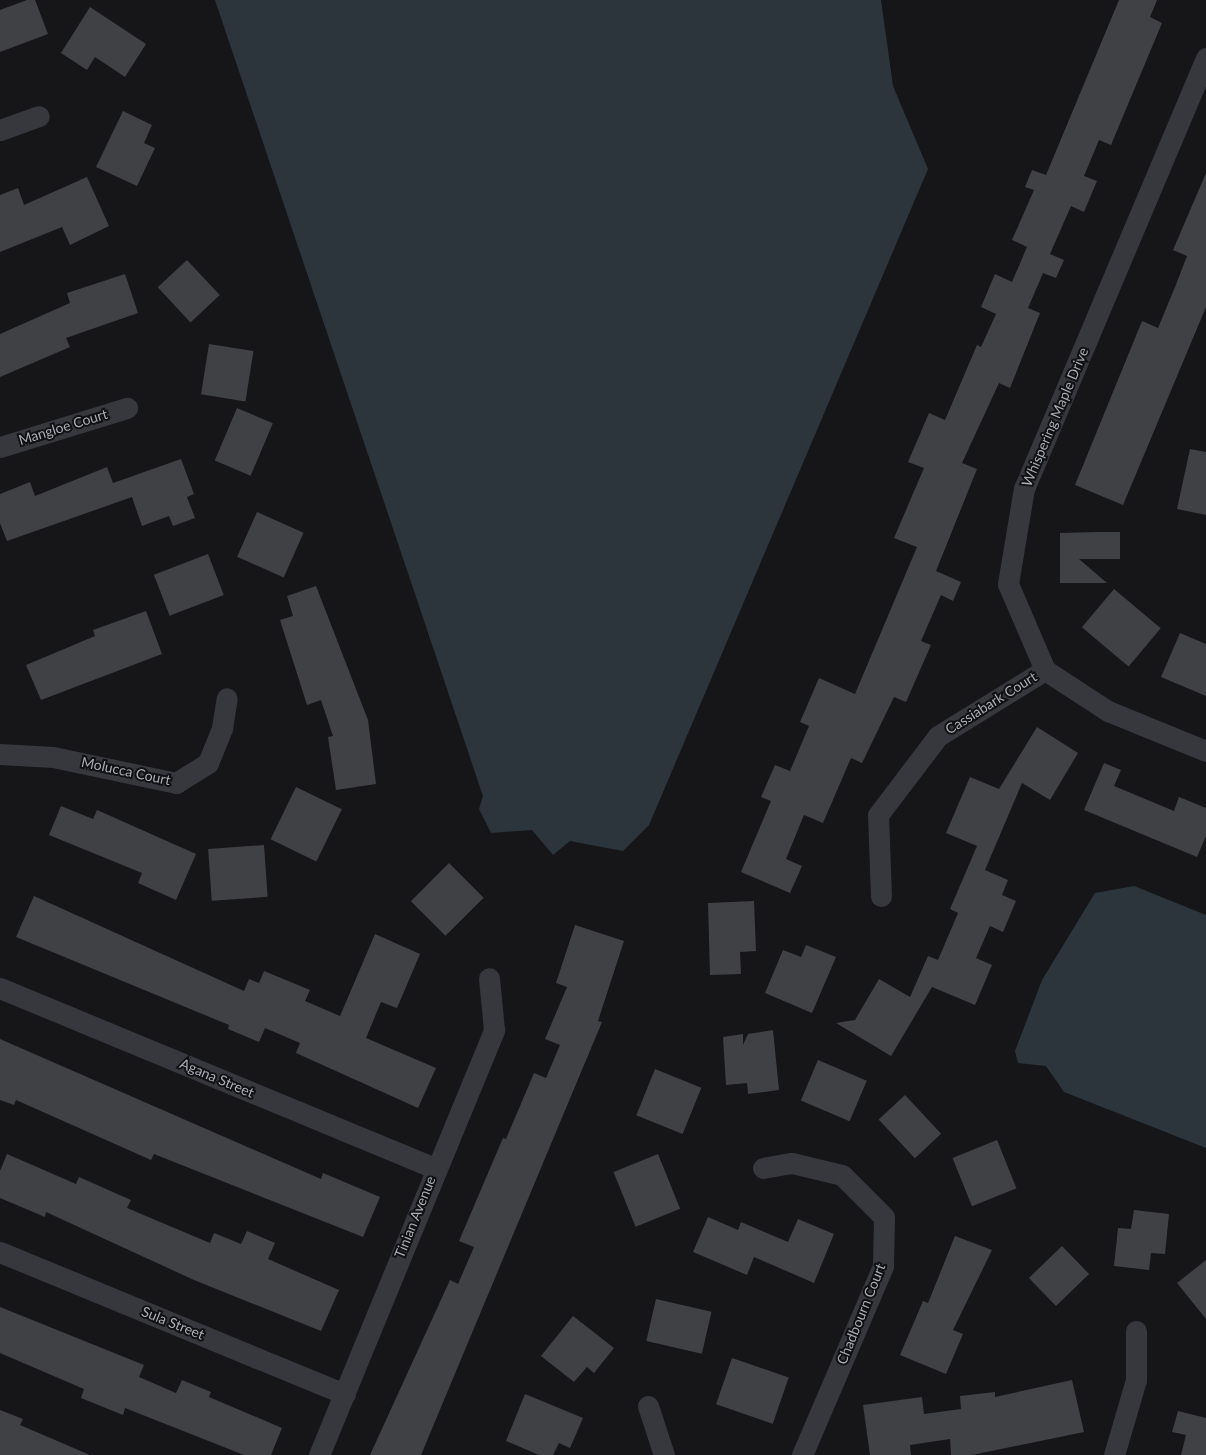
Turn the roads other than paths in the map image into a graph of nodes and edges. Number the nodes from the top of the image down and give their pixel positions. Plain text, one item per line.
1 (1206, 58) edge
2 (40, 116) dead end
3 (0, 130) edge
4 (127, 408) dead end
5 (0, 447) edge
6 (1045, 670) junction
7 (227, 698) dead end
8 (1206, 751) edge
9 (0, 754) edge
10 (881, 896) dead end
11 (489, 978) dead end
12 (0, 988) edge
13 (435, 1168) junction
14 (763, 1168) dead end
15 (0, 1252) edge
16 (1136, 1331) dead end
17 (345, 1394) junction
18 (648, 1406) dead end
19 (319, 1455) edge
20 (664, 1455) edge
21 (802, 1455) edge
22 (1114, 1455) edge

1 - 6 street, Whispering Maple Drive
2 - 3 street
4 - 5 street, Mangloe Court
6 - 8 street
6 - 10 street, Cassiabark Court
7 - 9 street, Molucca Court
11 - 13 street, Tinian Avenue
12 - 13 street, Agana Street
13 - 17 street, Tinian Avenue
14 - 21 street, Chadbourn Court
15 - 17 street, Sula Street
16 - 22 street
17 - 19 street, Tinian Avenue
18 - 20 street

